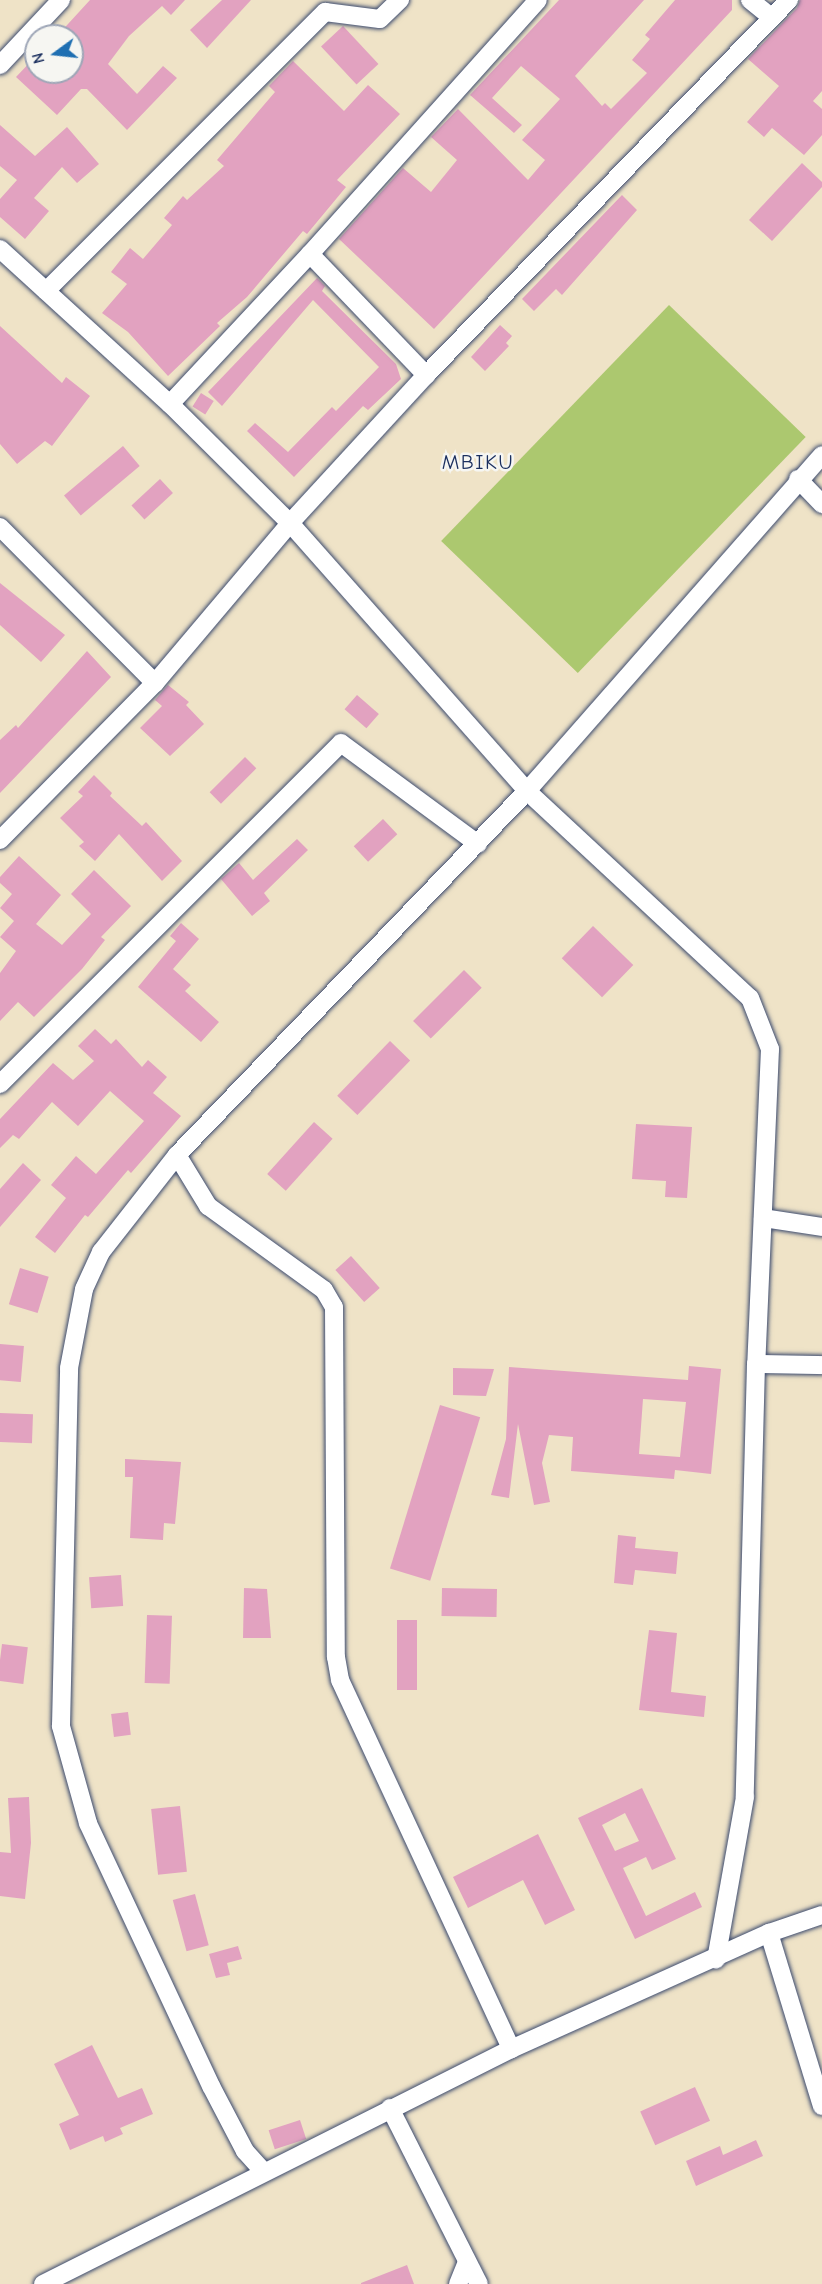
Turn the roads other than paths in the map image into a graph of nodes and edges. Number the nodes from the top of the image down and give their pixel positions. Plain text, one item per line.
1 (61, 0) edge
2 (400, 0) edge
3 (538, 0) edge
4 (750, 0) edge
5 (789, 0) edge
6 (772, 18) junction
7 (0, 66) edge
8 (0, 249) edge
9 (310, 254) junction
10 (46, 291) junction
11 (426, 375) junction
12 (170, 404) junction
13 (822, 455) edge
14 (798, 479) junction
15 (822, 504) edge
16 (290, 523) junction
17 (2, 534) edge
18 (155, 683) junction
19 (527, 790) junction
20 (0, 840) edge
21 (478, 844) junction
22 (0, 1084) edge
23 (177, 1155) junction
24 (763, 1218) junction
25 (822, 1227) edge
26 (756, 1365) junction
27 (822, 1365) edge
28 (822, 1915) edge
29 (769, 1933) junction
30 (716, 1959) junction
31 (512, 2049) junction
32 (822, 2106) edge
33 (390, 2108) junction
34 (263, 2171) junction
35 (467, 2262) junction
36 (43, 2284) edge
37 (458, 2284) edge
38 (479, 2284) edge

1 - 7 street
2 - 10 street
3 - 9 street
4 - 6 street
5 - 6 street
6 - 11 street
8 - 10 street
9 - 11 street
9 - 12 street
10 - 12 street
11 - 16 street
12 - 16 street
13 - 14 street
14 - 15 street
14 - 19 street
16 - 18 street
16 - 19 street
17 - 18 street
18 - 20 street
19 - 21 street
19 - 24 street
21 - 22 street
21 - 23 street
23 - 31 street
23 - 34 street
24 - 25 street
24 - 26 street
26 - 27 street
26 - 30 street
28 - 29 street
29 - 30 street
29 - 32 street
30 - 31 street
31 - 33 street
33 - 34 street
33 - 35 street
34 - 36 street
35 - 37 street
35 - 38 street

